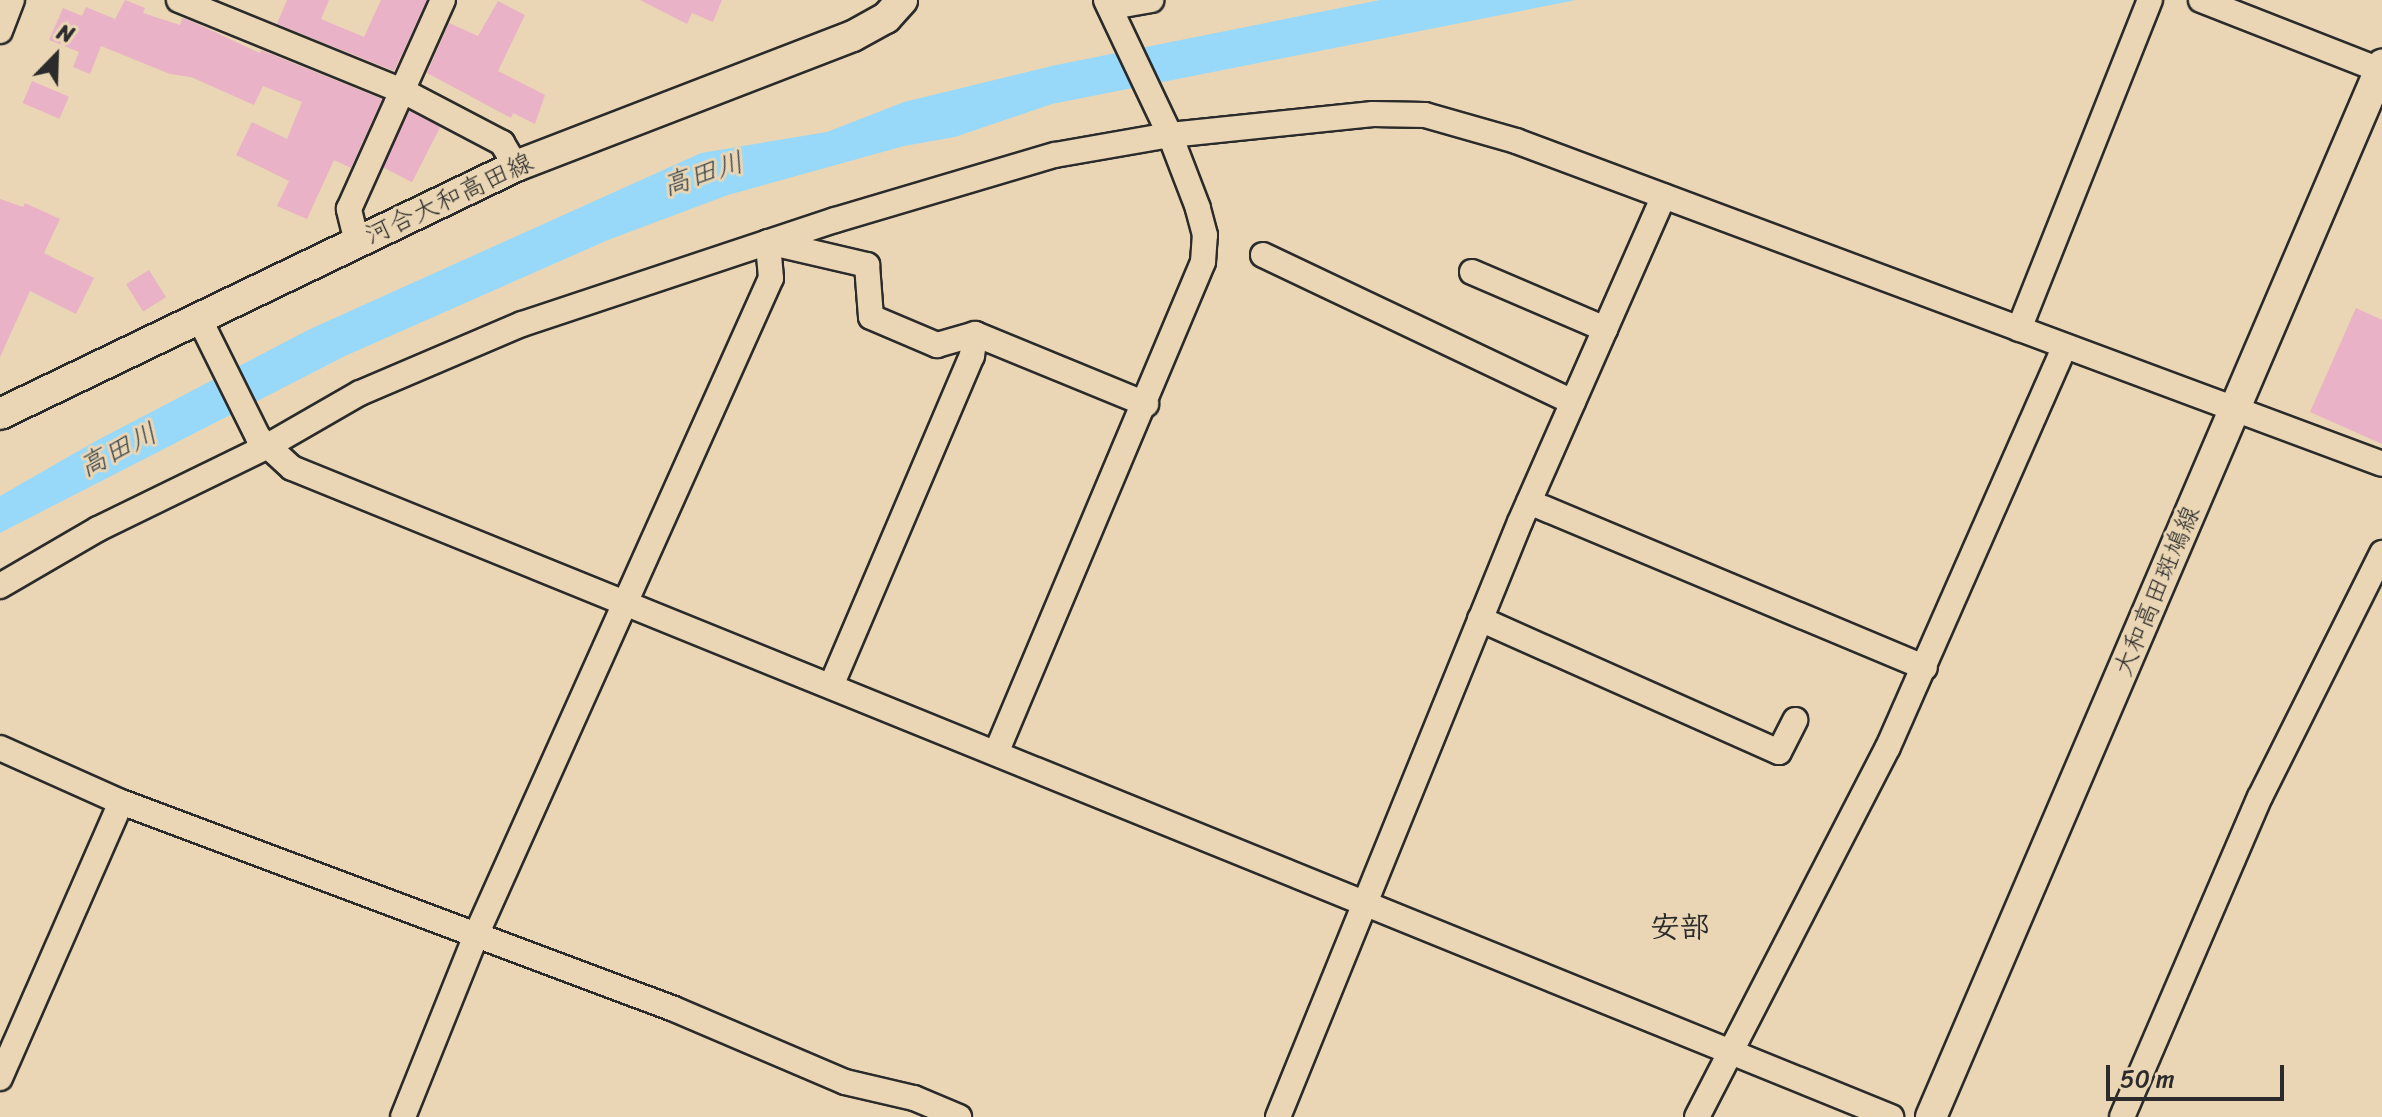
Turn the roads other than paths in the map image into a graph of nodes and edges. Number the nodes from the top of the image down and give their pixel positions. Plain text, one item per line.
1 (12, 0) edge
2 (179, 0) edge
3 (443, 0) edge
4 (902, 0) edge
5 (1151, 0) edge
6 (2150, 0) edge
7 (2201, 0) edge
8 (1112, 8) edge
9 (0, 31) edge
10 (2381, 68) edge
11 (405, 92) junction
12 (1167, 130) junction
13 (516, 166) junction
14 (1664, 196) junction
15 (357, 242) junction
16 (768, 242) junction
17 (1263, 255) dead end
18 (1472, 272) dead end
19 (1605, 329) junction
20 (2019, 329) junction
21 (204, 332) junction
22 (975, 334) junction
23 (2065, 346) junction
24 (1573, 402) junction
25 (1146, 404) junction
26 (2235, 410) junction
27 (0, 414) edge
28 (262, 442) junction
29 (2382, 464) edge
30 (1529, 502) junction
31 (2382, 553) edge
32 (0, 586) edge
33 (624, 601) junction
34 (1480, 619) junction
35 (1925, 668) junction
36 (831, 686) junction
37 (1795, 720) dead end
38 (0, 748) edge
39 (996, 753) junction
40 (121, 802) junction
41 (1365, 902) junction
42 (476, 935) junction
43 (1729, 1051) junction
44 (0, 1078) edge
45 (403, 1117) edge
46 (959, 1117) edge
47 (1278, 1117) edge
48 (1697, 1117) edge
49 (1891, 1117) edge
50 (1931, 1117) edge
51 (2122, 1117) edge

1 - 9 street
2 - 11 street
3 - 11 street
4 - 13 main road, 河合大和高田線
5 - 8 street
6 - 20 street
7 - 10 street
8 - 12 street
10 - 26 main road, 大和高田斑鳩線
11 - 13 street
11 - 15 street
12 - 14 street
12 - 16 street
12 - 25 street
13 - 15 main road, 河合大和高田線
14 - 19 street
14 - 20 street
15 - 21 main road, 河合大和高田線
16 - 22 street
16 - 28 street
16 - 33 street
17 - 24 street
18 - 19 street
19 - 24 street
20 - 23 street
21 - 27 main road, 河合大和高田線
21 - 28 street
22 - 25 street
22 - 36 street
23 - 26 street
23 - 35 street
24 - 30 street
25 - 39 street
26 - 29 street
26 - 50 main road, 大和高田斑鳩線
28 - 32 street
28 - 33 street
30 - 34 street
30 - 35 street
31 - 51 street
33 - 36 street
33 - 42 street
34 - 37 street
34 - 41 street
35 - 43 street
36 - 39 street
38 - 40 street
39 - 41 street
40 - 42 street
40 - 44 street
41 - 43 street
41 - 47 street
42 - 45 street
42 - 46 street
43 - 48 street
43 - 49 street

